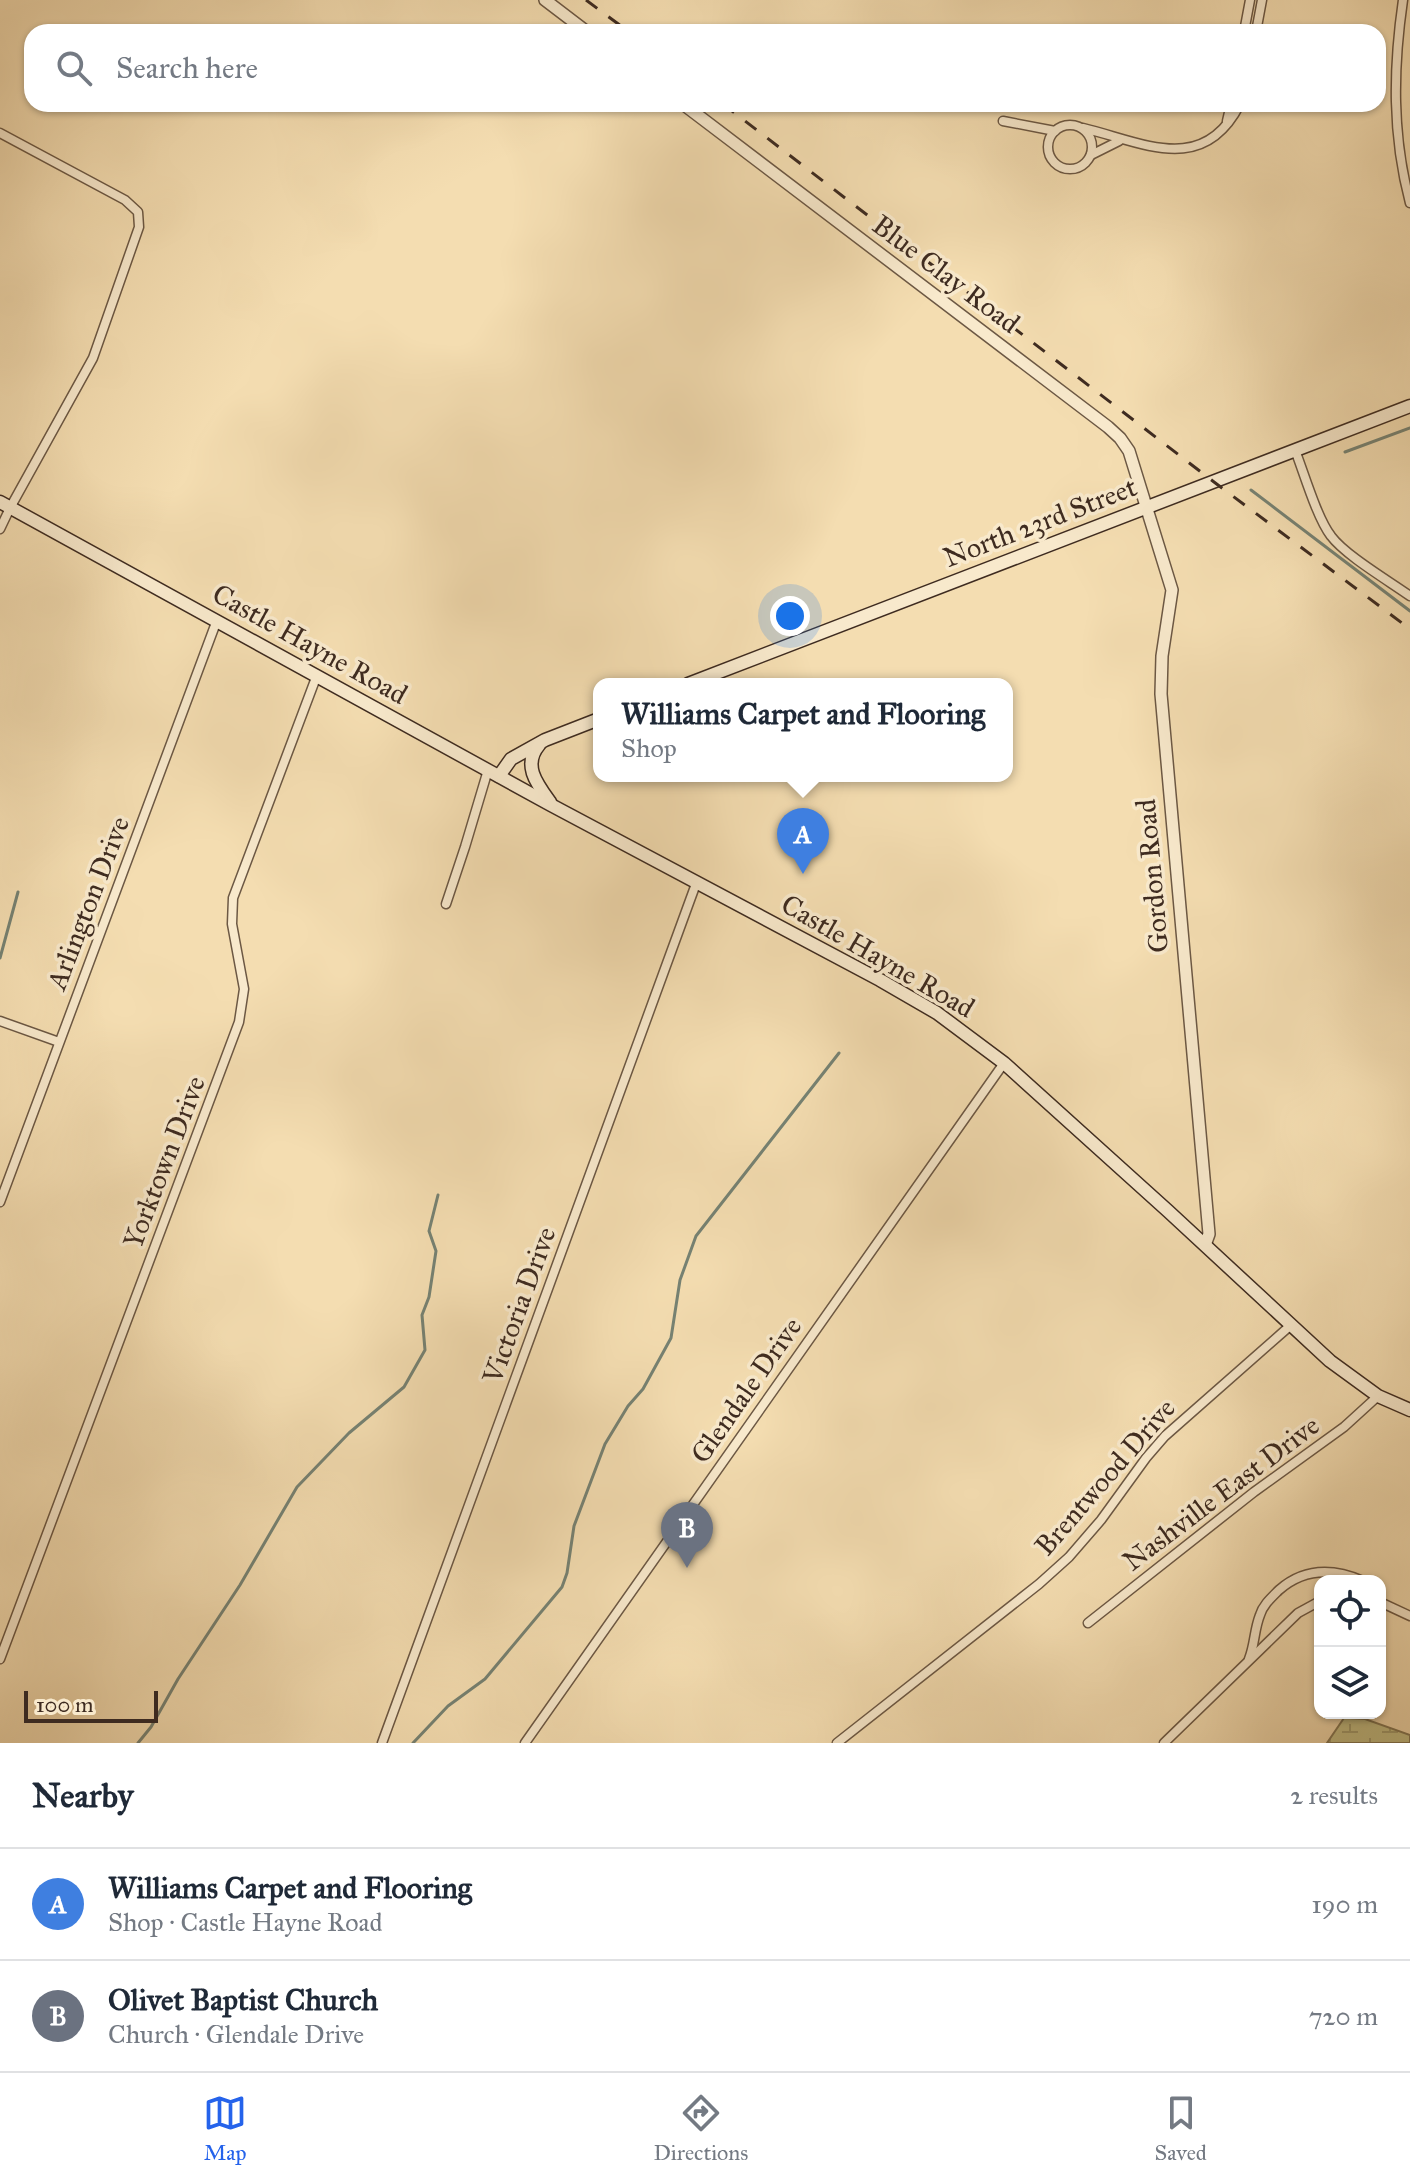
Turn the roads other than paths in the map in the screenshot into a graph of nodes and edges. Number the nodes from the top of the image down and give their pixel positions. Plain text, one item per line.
1 (545, 0) edge
2 (1250, 0) edge
3 (1262, 0) edge
4 (1403, 0) edge
5 (576, 24) edge
6 (1246, 24) edge
7 (1258, 24) edge
8 (694, 112) edge
9 (1229, 112) edge
10 (1234, 112) edge
11 (1003, 121) dead end
12 (1227, 122) junction
13 (1083, 128) junction
14 (1055, 131) junction
15 (0, 133) edge
16 (1120, 140) junction
17 (1091, 155) junction
18 (1410, 203) edge
19 (1410, 406) edge
20 (1295, 450) junction
21 (5, 505) edge
22 (1147, 507) junction
23 (0, 529) edge
24 (1410, 596) edge
25 (217, 620) junction
26 (317, 675) junction
27 (704, 678) edge
28 (593, 721) edge
29 (545, 740) junction
30 (494, 773) junction
31 (551, 805) junction
32 (697, 881) junction
33 (446, 904) dead end
34 (0, 1021) edge
35 (59, 1042) junction
36 (1004, 1063) junction
37 (0, 1202) edge
38 (1205, 1245) junction
39 (1291, 1325) junction
40 (1378, 1396) junction
41 (1410, 1410) edge
42 (1342, 1575) edge
43 (1314, 1604) edge
44 (1386, 1604) edge
45 (1410, 1616) edge
46 (1088, 1623) dead end
47 (0, 1659) edge
48 (1248, 1660) junction
49 (382, 1743) edge
50 (525, 1743) edge
51 (837, 1743) edge
52 (1164, 1743) edge

1 - 5 street
2 - 6 street
3 - 7 street
4 - 18 street
8 - 22 street, Blue Clay Road
9 - 12 street
10 - 12 street
11 - 14 street
12 - 16 street
13 - 14 street
13 - 16 street
13 - 17 street
14 - 17 street
15 - 21 street
16 - 17 street
19 - 20 main road, North 23rd Street
20 - 22 main road, North 23rd Street
20 - 24 street
21 - 23 street
21 - 25 main road, Castle Hayne Road
22 - 27 main road, North 23rd Street
22 - 38 street, Gordon Road
25 - 26 main road, Castle Hayne Road
25 - 35 street, Arlington Drive
26 - 30 main road, Castle Hayne Road
26 - 47 street, Yorktown Drive
28 - 29 main road
29 - 30 main road
29 - 31 main road
30 - 31 main road, Castle Hayne Road
30 - 33 street
31 - 32 main road, Castle Hayne Road
32 - 36 main road, Castle Hayne Road
32 - 49 street, Victoria Drive
34 - 35 street
35 - 37 street, Arlington Drive
36 - 38 main road, Castle Hayne Road
36 - 50 street, Glendale Drive
38 - 39 main road, Castle Hayne Road
39 - 40 main road, Castle Hayne Road
39 - 51 street, Brentwood Drive
40 - 41 main road, Castle Hayne Road
40 - 46 street, Nashville East Drive
42 - 48 street
43 - 48 street
44 - 45 street
48 - 52 street

